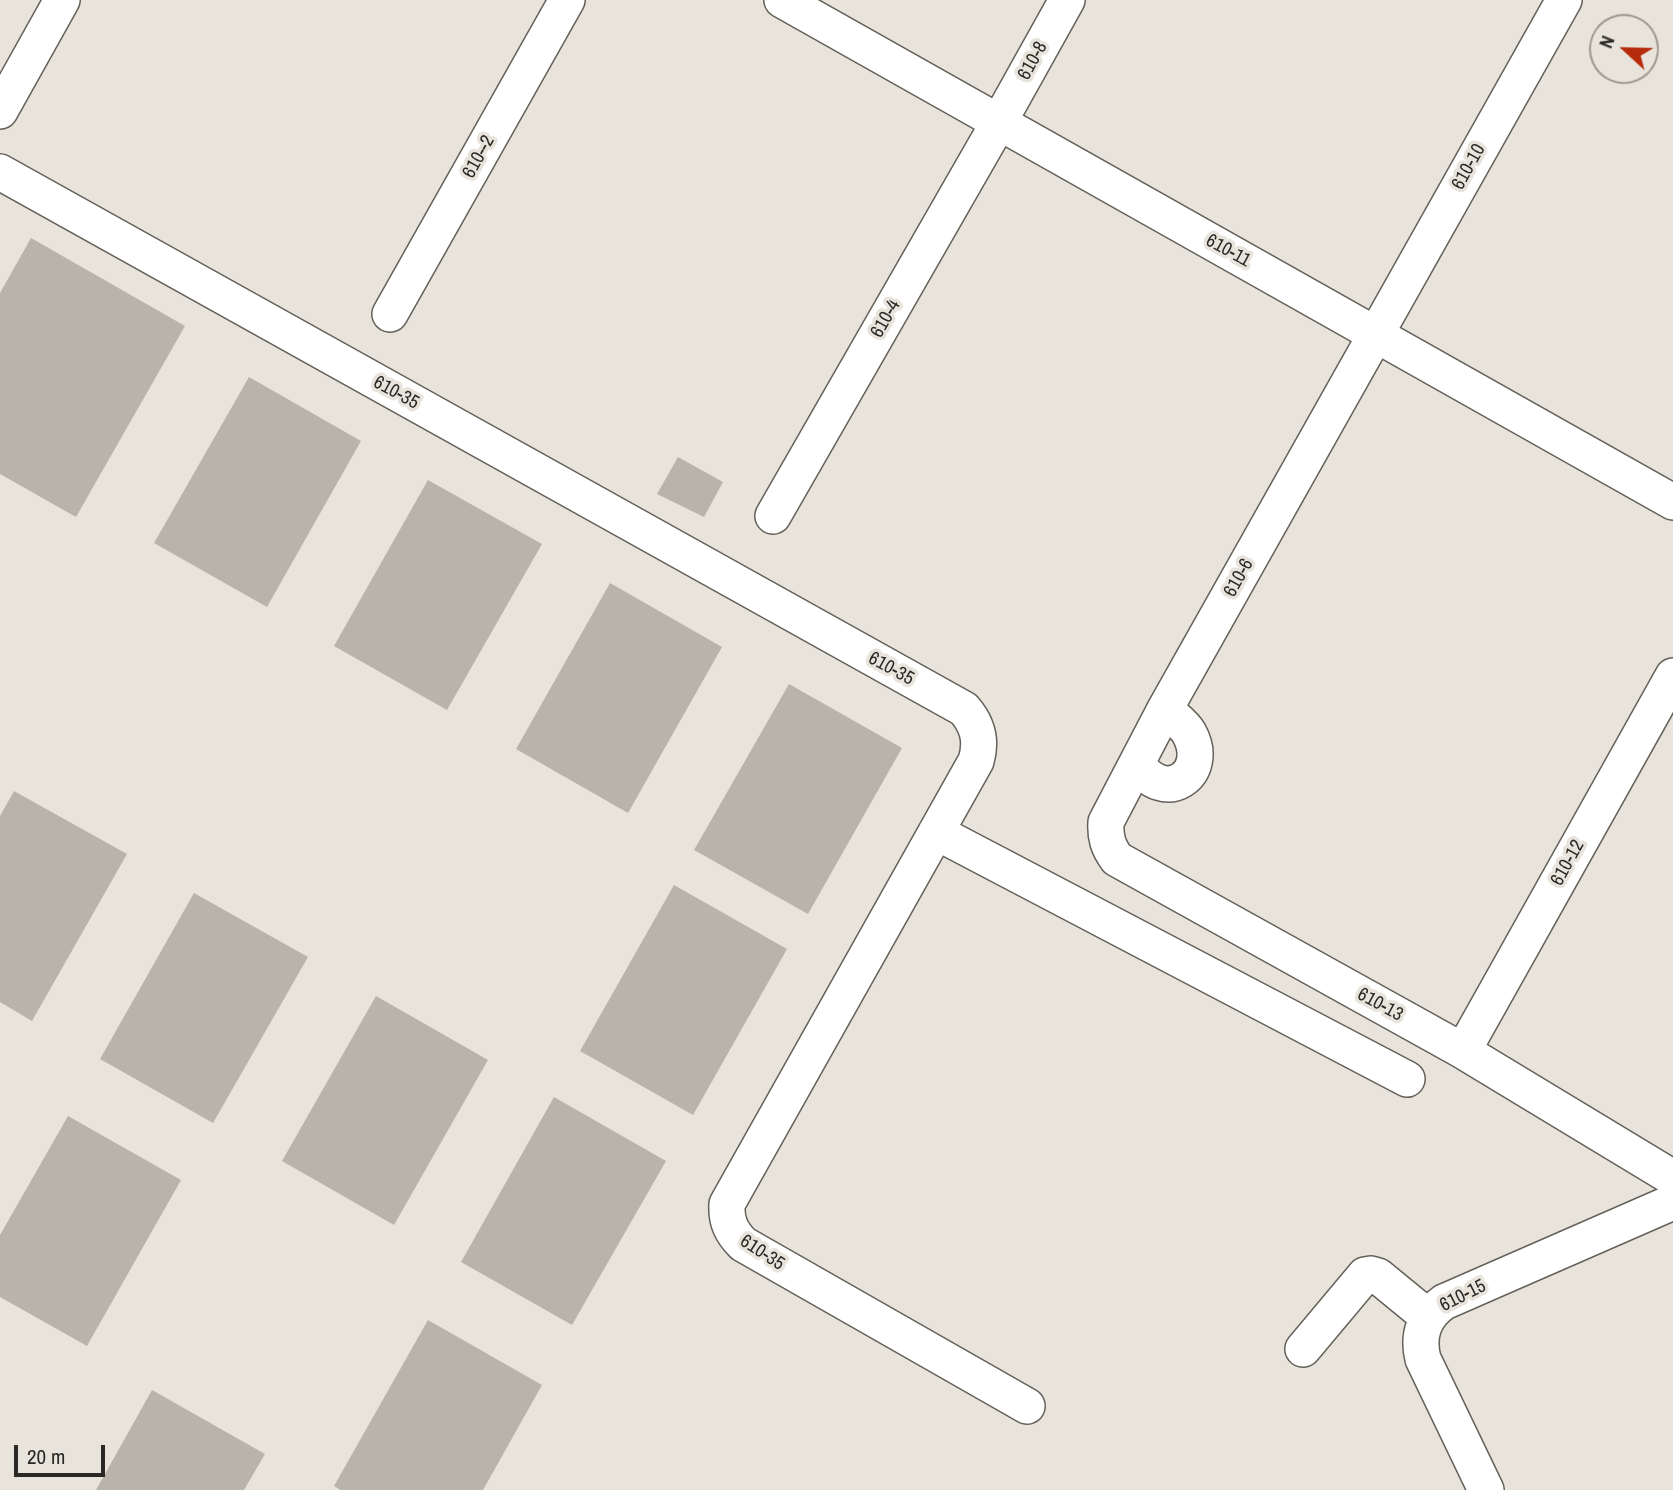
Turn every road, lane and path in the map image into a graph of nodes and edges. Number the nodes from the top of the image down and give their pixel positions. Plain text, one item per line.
1 (62, 0) edge
2 (567, 0) edge
3 (1067, 0) edge
4 (1564, 0) edge
5 (789, 2) edge
6 (0, 111) edge
7 (999, 122) junction
8 (0, 172) edge
9 (390, 314) dead end
10 (1375, 334) junction
11 (1673, 502) edge
12 (773, 516) dead end
13 (1673, 676) edge
14 (1165, 709) junction
15 (1137, 763) junction
16 (1106, 822) joint
17 (936, 832) junction
18 (1463, 1051) junction
19 (1407, 1079) dead end
20 (1673, 1178) edge
21 (1673, 1202) edge
22 (1428, 1317) junction
23 (1303, 1349) dead end
24 (1027, 1406) dead end
25 (1486, 1490) edge

1 - 6 street
2 - 9 street, 610--2
3 - 7 street, 610-8
4 - 10 street, 610-10
5 - 7 street, 610-11
7 - 10 street, 610-11
7 - 12 street, 610-4
8 - 17 street, 610-35
10 - 11 street, 610-11
10 - 14 street, 610-6
13 - 18 street, 610-12
14 - 15 street, 610-6
14 - 15 street
15 - 16 street, 610-6
16 - 18 street, 610-13
17 - 19 street
17 - 24 street, 610-35
18 - 20 street, 610-13
21 - 22 street, 610-15
22 - 23 street
22 - 25 street, 610-15

